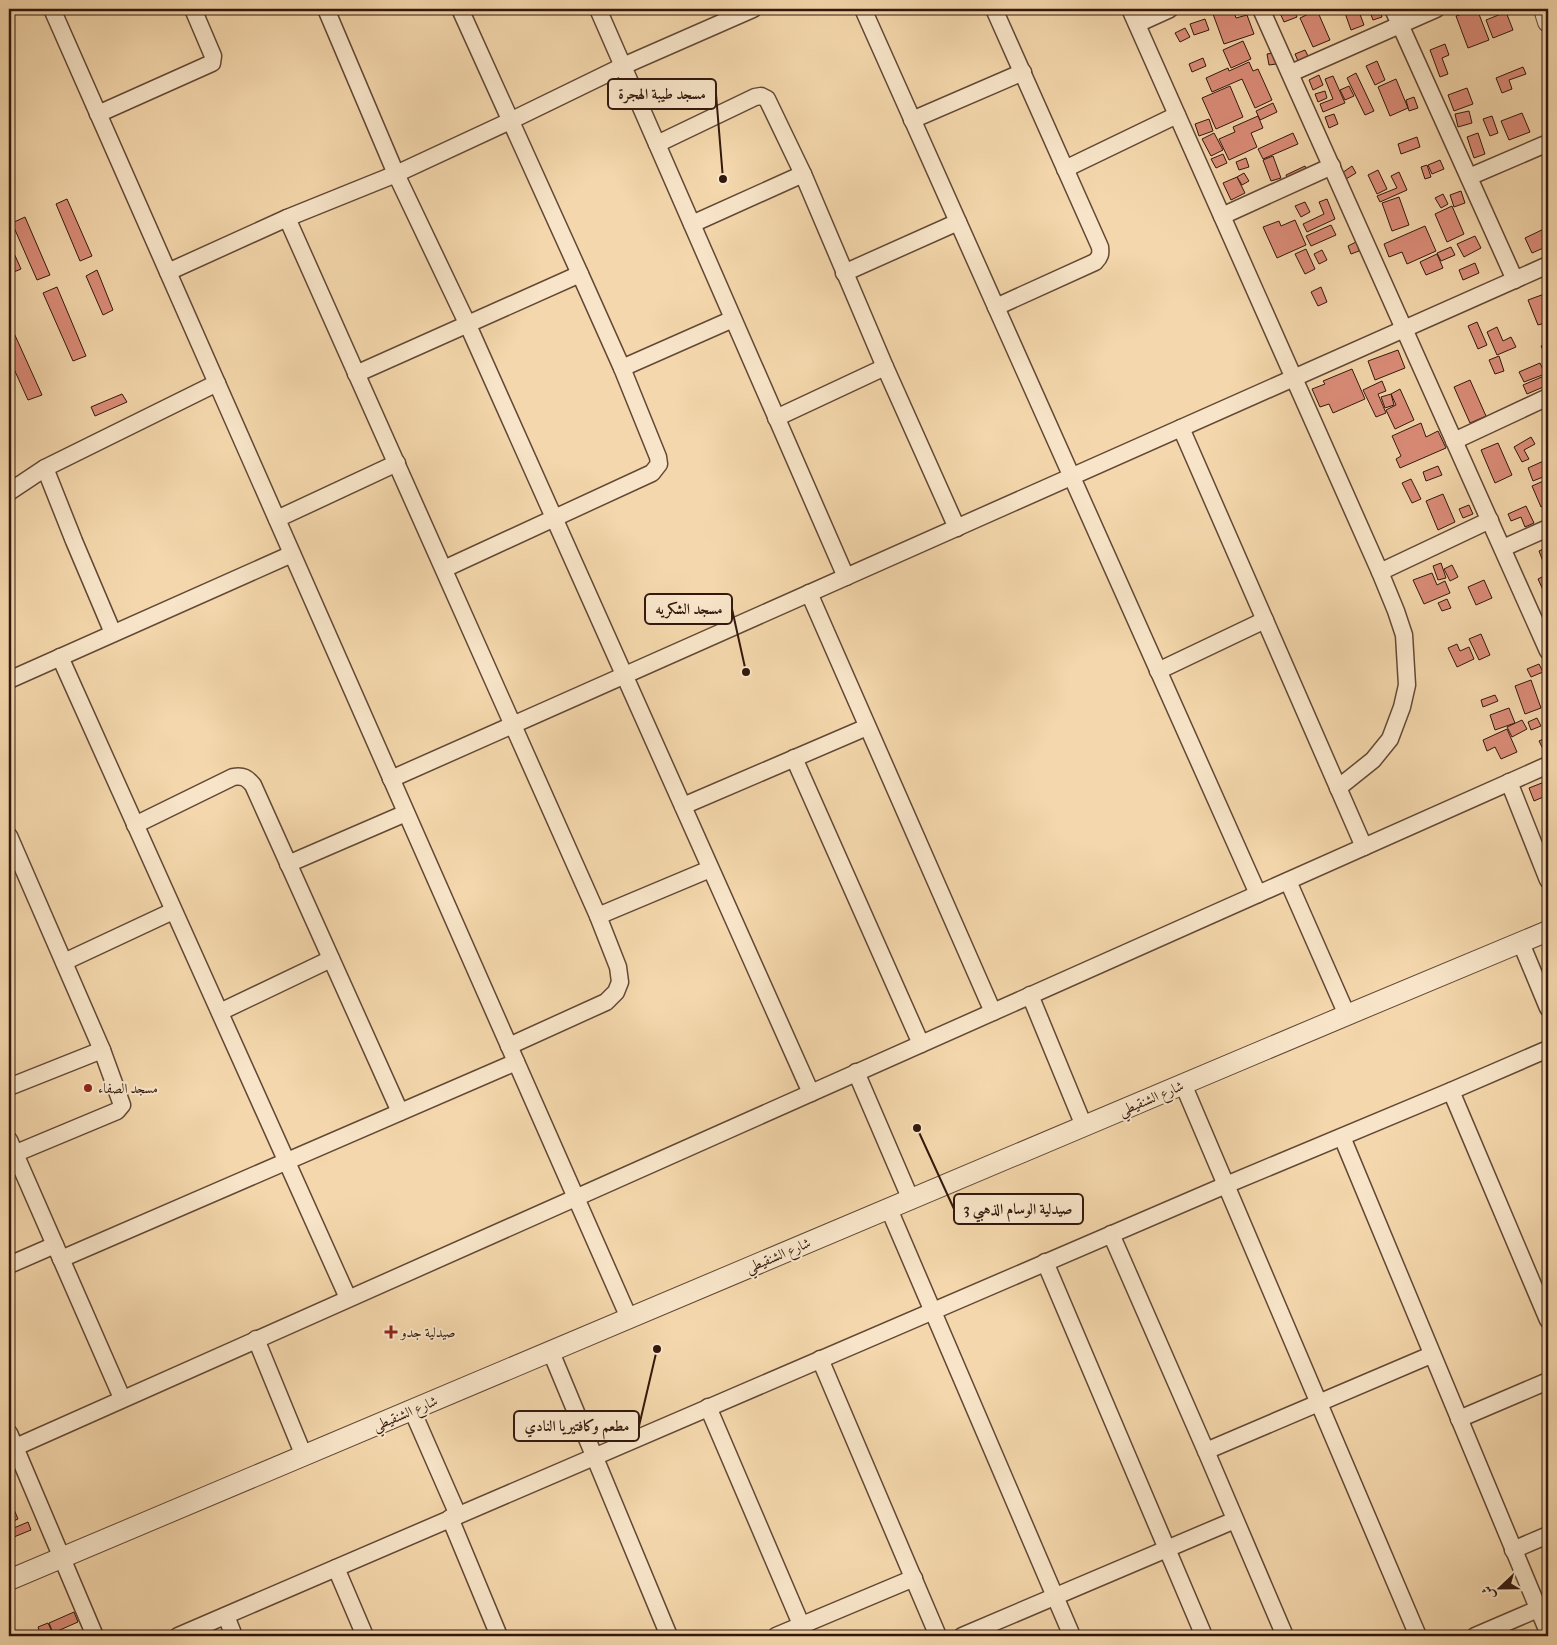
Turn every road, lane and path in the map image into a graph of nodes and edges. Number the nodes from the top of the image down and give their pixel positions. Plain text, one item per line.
1 (52, 9) edge
2 (193, 9) edge
3 (460, 9) edge
4 (598, 9) edge
5 (753, 9) edge
6 (863, 9) edge
7 (994, 9) edge
8 (1130, 9) edge
9 (1170, 9) edge
10 (1261, 9) edge
11 (1394, 9) edge
12 (1436, 9) edge
13 (1544, 9) edge
14 (330, 10) edge
15 (1548, 22) edge
16 (1137, 24) junction
17 (1400, 24) junction
18 (623, 66) junction
19 (1022, 72) junction
20 (1291, 73) junction
21 (98, 114) junction
22 (1177, 116) junction
23 (912, 120) junction
24 (510, 121) junction
25 (1548, 143) edge
26 (657, 144) junction
27 (1332, 166) junction
28 (1065, 169) junction
29 (396, 174) junction
30 (803, 174) junction
31 (1469, 177) junction
32 (1222, 216) junction
33 (287, 218) junction
34 (958, 222) junction
35 (692, 224) junction
36 (1548, 266) edge
37 (168, 272) junction
38 (844, 273) junction
39 (580, 274) junction
40 (1515, 280) junction
41 (996, 307) junction
42 (733, 320) junction
43 (467, 323) junction
44 (1404, 329) junction
45 (885, 367) junction
46 (622, 368) junction
47 (356, 374) junction
48 (1294, 378) junction
49 (217, 383) junction
50 (1548, 397) edge
51 (776, 418) junction
52 (1181, 428) junction
53 (1454, 441) junction
54 (397, 464) junction
55 (45, 468) junction
56 (1072, 477) junction
57 (9, 492) edge
58 (554, 518) junction
59 (277, 519) junction
60 (1490, 520) junction
61 (957, 528) junction
62 (1548, 528) edge
63 (1503, 548) junction
64 (292, 554) junction
65 (444, 569) junction
66 (1380, 572) junction
67 (846, 577) junction
68 (809, 593) junction
69 (1265, 620) junction
70 (1544, 631) edge
71 (113, 633) junction
72 (1548, 651) edge
73 (60, 657) junction
74 (1158, 671) junction
75 (624, 675) junction
76 (9, 680) edge
77 (514, 724) junction
78 (868, 727) junction
79 (794, 758) junction
80 (1548, 765) edge
81 (391, 778) junction
82 (1509, 782) junction
83 (1338, 788) junction
84 (683, 806) junction
85 (406, 813) junction
86 (135, 825) junction
87 (9, 836) edge
88 (1364, 847) junction
89 (288, 864) junction
90 (16, 869) edge
91 (710, 869) junction
92 (1548, 880) edge
93 (1288, 881) junction
94 (1258, 894) junction
95 (173, 911) junction
96 (598, 916) junction
97 (1548, 931) edge
98 (1521, 943) junction
99 (332, 959) junction
100 (64, 962) junction
101 (1030, 995) junction
102 (1548, 1008) edge
103 (220, 1012) junction
104 (993, 1012) junction
105 (1347, 1015) junction
106 (921, 1044) junction
107 (509, 1046) junction
108 (1548, 1049) edge
109 (102, 1050) junction
110 (516, 1062) junction
111 (856, 1072) junction
112 (1183, 1084) junction
113 (9, 1087) edge
114 (1451, 1091) junction
115 (811, 1092) junction
116 (400, 1112) junction
117 (1084, 1126) junction
118 (1342, 1137) junction
119 (12, 1147) edge
120 (286, 1162) junction
121 (1226, 1185) junction
122 (576, 1197) junction
123 (911, 1200) junction
124 (889, 1209) junction
125 (1111, 1234) junction
126 (58, 1252) junction
127 (1045, 1262) junction
128 (9, 1265) edge
129 (348, 1298) junction
130 (933, 1310) junction
131 (628, 1318) junction
132 (1548, 1320) edge
133 (256, 1339) junction
134 (551, 1352) junction
135 (1431, 1355) junction
136 (820, 1359) junction
137 (1548, 1381) edge
138 (122, 1398) junction
139 (1318, 1403) junction
140 (708, 1407) junction
141 (412, 1410) junction
142 (1459, 1419) junction
143 (11, 1444) edge
144 (1206, 1451) junction
145 (304, 1456) junction
146 (593, 1456) junction
147 (454, 1517) junction
148 (1235, 1520) junction
149 (1548, 1535) edge
150 (1167, 1548) junction
151 (1513, 1550) junction
152 (61, 1558) junction
153 (336, 1568) junction
154 (914, 1578) junction
155 (9, 1580) edge
156 (1055, 1597) junction
157 (1538, 1609) junction
158 (226, 1616) junction
159 (804, 1631) edge
160 (1548, 1632) edge
161 (95, 1636) edge
162 (178, 1636) edge
163 (234, 1636) edge
164 (365, 1636) edge
165 (499, 1636) edge
166 (669, 1636) edge
167 (776, 1636) edge
168 (938, 1636) edge
169 (962, 1636) edge
170 (1072, 1636) edge
171 (1204, 1636) edge
172 (1285, 1636) edge
173 (1418, 1636) edge
174 (1475, 1636) edge

1 - 21 street
2 - 21 street
3 - 24 street
4 - 18 street
5 - 18 street
6 - 23 street
7 - 19 street
8 - 16 street
9 - 16 street
10 - 20 street
11 - 17 street
12 - 17 street
13 - 15 street
14 - 29 street
16 - 22 street
17 - 20 street
17 - 31 street
18 - 24 street
18 - 26 street
19 - 23 street
19 - 28 street
20 - 27 street
21 - 37 street
22 - 28 street
22 - 32 street
23 - 34 street
24 - 29 street
24 - 39 street
25 - 31 street
26 - 30 street
26 - 35 street
27 - 32 street
27 - 44 street
28 - 41 street
29 - 33 street
29 - 43 street
30 - 35 street
30 - 38 street
31 - 40 street
32 - 48 street
33 - 37 street
33 - 47 street
34 - 38 street
34 - 41 street
35 - 42 street
36 - 40 street
37 - 49 street
38 - 45 street
39 - 43 street
39 - 46 street
40 - 44 street
41 - 56 street
42 - 46 street
42 - 51 street
43 - 47 street
43 - 58 street
44 - 48 street
44 - 53 street
45 - 51 street
45 - 61 street
46 - 58 street
47 - 54 street
48 - 52 street
48 - 66 street
49 - 55 street
49 - 59 street
50 - 53 street
51 - 67 street
52 - 56 street
52 - 69 street
53 - 60 street
54 - 59 street
54 - 65 street
55 - 57 street
55 - 71 street
56 - 61 street
56 - 74 street
58 - 65 street
58 - 75 street
59 - 64 street
60 - 63 street
60 - 66 street
61 - 67 street
62 - 63 street
63 - 70 street
64 - 71 street
64 - 81 street
65 - 77 street
66 - 83 street
67 - 68 street
68 - 75 street
68 - 78 street
69 - 74 street
69 - 83 street
70 - 72 street
71 - 73 street
73 - 76 street
73 - 86 street
74 - 94 street
75 - 77 street
75 - 84 street
77 - 81 street
77 - 96 street
78 - 79 street
78 - 104 street
79 - 84 street
79 - 106 street
80 - 82 street
81 - 85 street
82 - 88 street
82 - 92 street
83 - 88 street
84 - 91 street
85 - 89 street
85 - 107 street
86 - 89 street
86 - 95 street
87 - 90 street
88 - 93 street
89 - 99 street
90 - 100 street
91 - 96 street
91 - 115 street
93 - 94 street
93 - 105 street
94 - 101 street
95 - 100 street
95 - 103 street
96 - 107 street
97 - 98 street, شارع الشنقيطي
98 - 102 street
98 - 105 street, شارع الشنقيطي
99 - 103 street
99 - 116 street
100 - 109 street
101 - 104 street
101 - 117 street
103 - 120 street
104 - 106 street
105 - 112 street, شارع الشنقيطي
106 - 111 street
107 - 110 street
108 - 114 street
109 - 113 street
109 - 119 street
110 - 116 street
110 - 122 street
111 - 115 street
111 - 123 street
112 - 117 street, شارع الشنقيطي
112 - 121 street
114 - 118 street
114 - 132 street
115 - 122 street
116 - 120 street
117 - 123 street, شارع الشنقيطي
118 - 121 street
118 - 135 street
119 - 126 street
120 - 126 street
120 - 129 street
121 - 125 street
121 - 139 street
122 - 129 street
122 - 131 street
123 - 124 street, شارع الشنقيطي
124 - 130 street
124 - 131 street, شارع الشنقيطي
125 - 127 street
125 - 144 street
126 - 128 street
126 - 138 street
127 - 130 street
127 - 150 street
129 - 133 street
130 - 136 street
130 - 156 street
131 - 134 street, شارع الشنقيطي
133 - 138 street
133 - 145 street
134 - 141 street, شارع الشنقيطي
134 - 146 street
135 - 139 street
135 - 142 street
136 - 140 street
136 - 154 street
137 - 142 street
138 - 143 street
139 - 144 street
139 - 173 street
140 - 146 street
140 - 159 street
141 - 145 street, شارع الشنقيطي
141 - 147 street
142 - 151 street
143 - 152 street
144 - 148 street
145 - 152 street, شارع الشنقيطي
146 - 147 street
146 - 166 street
147 - 153 street
147 - 165 street
148 - 150 street
148 - 172 street
149 - 151 street
150 - 156 street
150 - 171 street
151 - 157 street
152 - 155 street, شارع الشنقيطي
152 - 161 street
153 - 158 street
153 - 164 street
154 - 159 street
154 - 168 street
156 - 169 street
156 - 170 street
157 - 160 street
157 - 174 street
158 - 162 street
158 - 163 street
159 - 167 street

